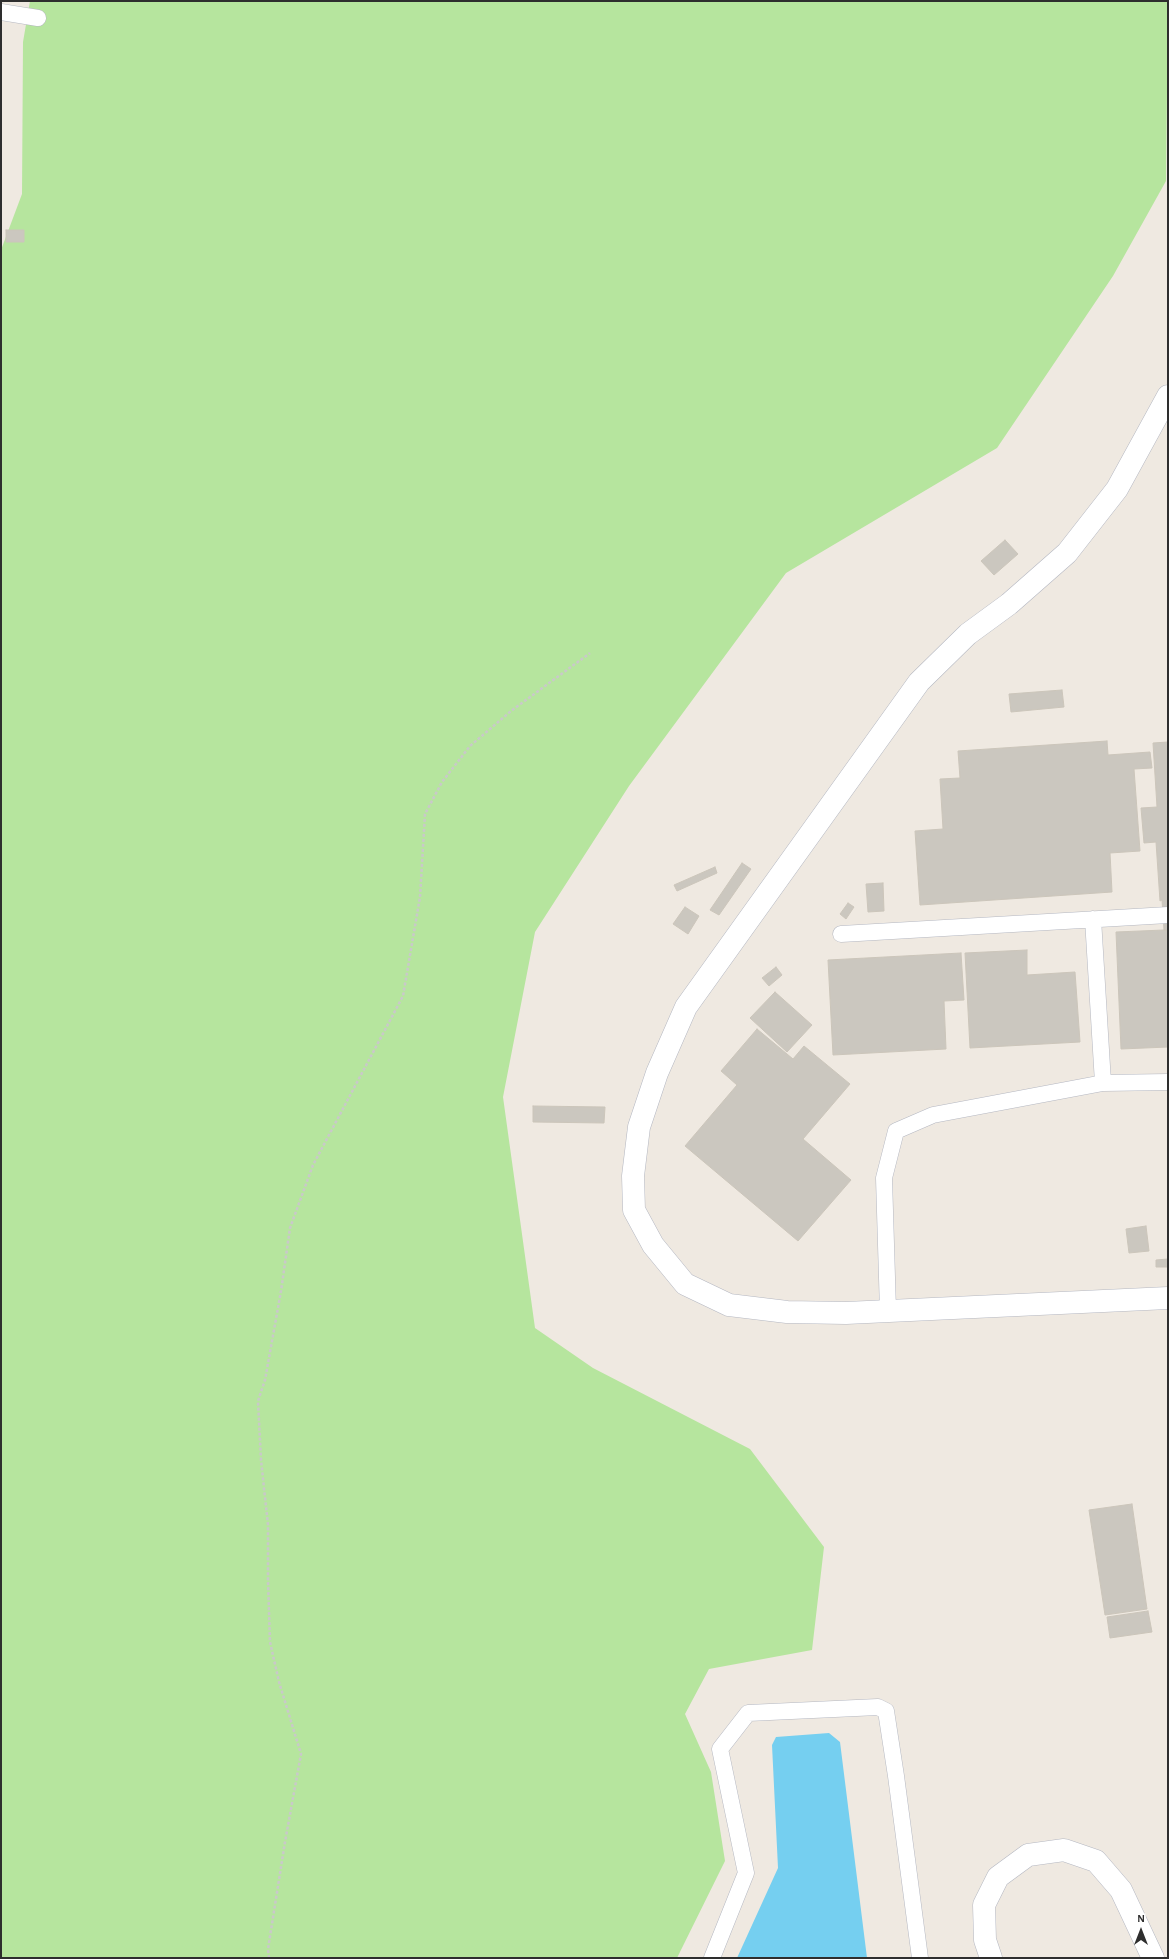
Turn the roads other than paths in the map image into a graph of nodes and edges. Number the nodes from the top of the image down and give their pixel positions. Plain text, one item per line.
1 (1, 12) edge
2 (38, 18) dead end
3 (1168, 396) edge
4 (1168, 915) edge
5 (1093, 919) junction
6 (841, 934) dead end
7 (1168, 1082) edge
8 (1103, 1083) junction
9 (1168, 1298) edge
10 (888, 1311) junction
11 (712, 1958) edge
12 (920, 1958) edge
13 (991, 1958) edge
14 (1153, 1958) edge

1 - 2 lane
3 - 10 street
4 - 5 lane
5 - 6 lane
5 - 8 lane
7 - 8 lane
8 - 10 lane
9 - 10 street
11 - 12 lane
13 - 14 street

